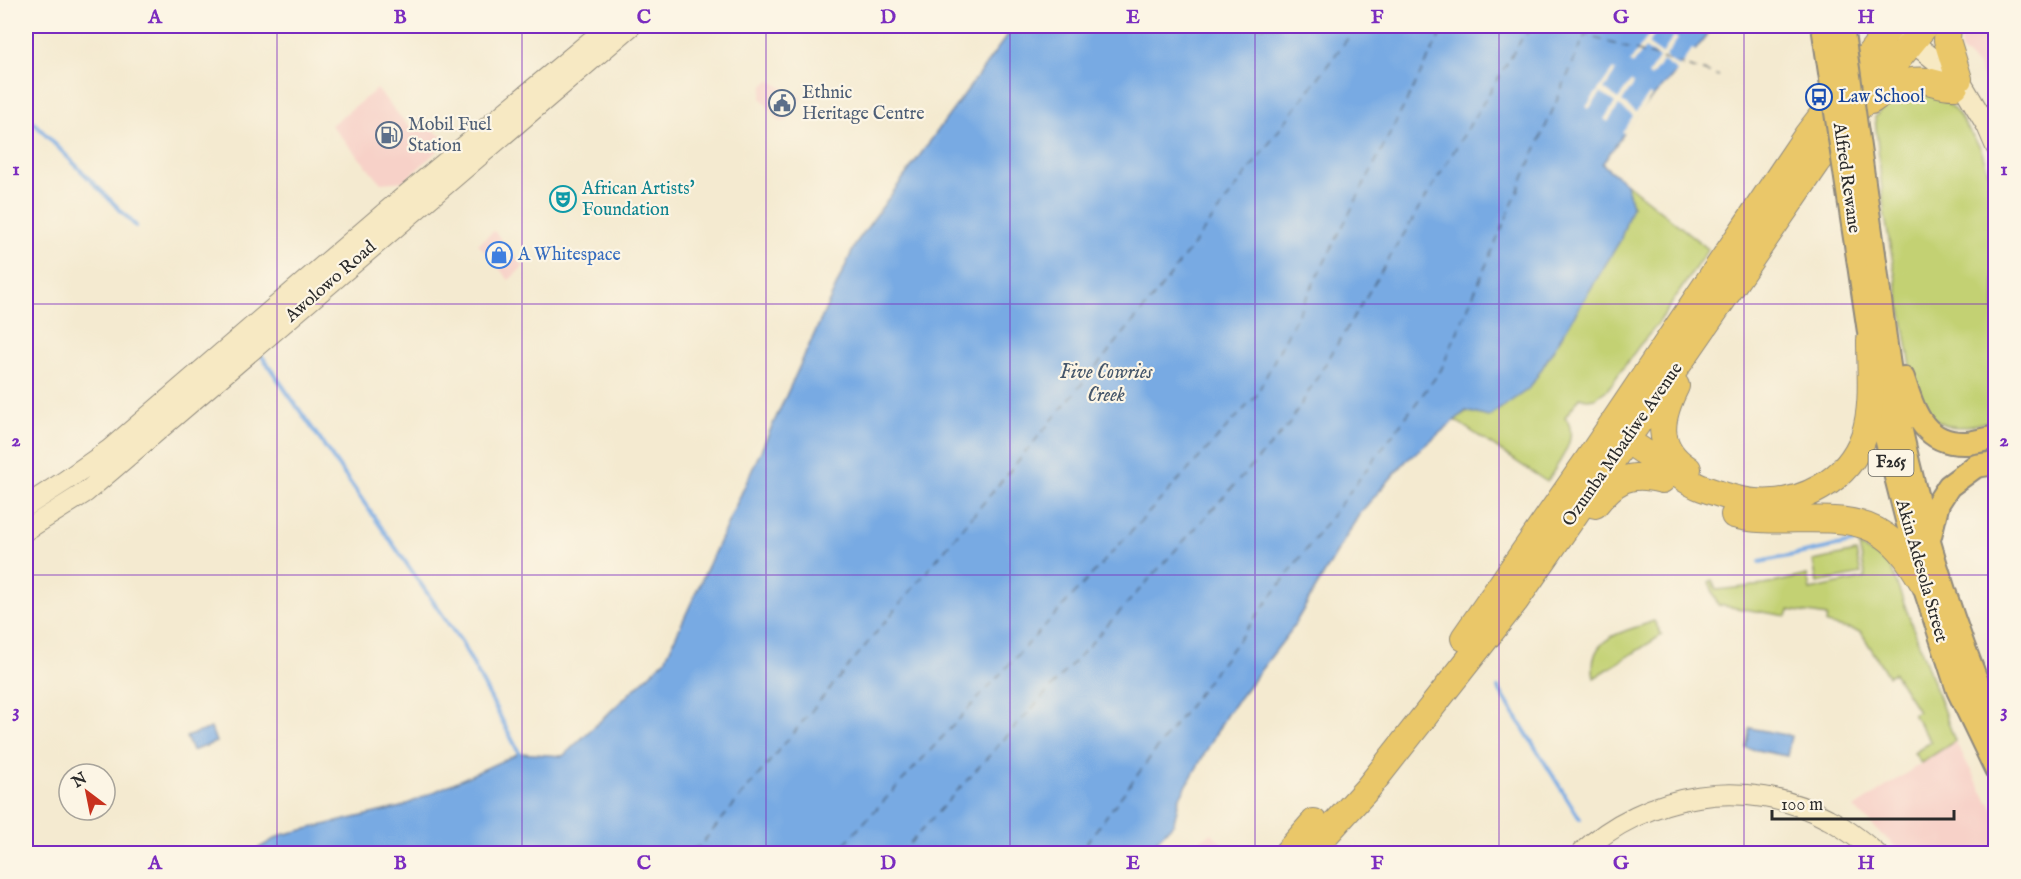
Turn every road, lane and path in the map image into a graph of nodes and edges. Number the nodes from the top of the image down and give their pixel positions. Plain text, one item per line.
1 (609, 26) edge
2 (631, 26) edge
3 (1823, 26) edge
4 (1842, 26) edge
5 (1948, 26) edge
6 (1902, 33) edge
7 (1960, 86) junction
8 (1852, 116) junction
9 (1995, 147) edge
10 (1866, 256) junction
11 (1877, 332) junction
12 (1693, 344) junction
13 (1995, 437) edge
14 (1614, 439) junction
15 (1995, 463) edge
16 (1662, 480) junction
17 (1719, 492) junction
18 (26, 506) edge
19 (26, 530) edge
20 (1929, 540) junction
21 (1923, 583) junction
22 (1516, 600) junction
23 (1995, 728) edge
24 (1995, 770) edge
25 (1286, 854) edge
26 (1308, 854) edge
27 (1580, 854) edge
28 (1877, 854) edge

1 - 18 main road, Awolowo Road
2 - 19 main road, Awolowo Road
3 - 10 main road, Alfred Rewane / F265, bridge
4 - 10 main road, F265, bridge
5 - 7 highway
6 - 7 main road
6 - 8 highway, Ozumba Mbadiwe Avenue
6 - 14 highway, Ozumba Mbadiwe Avenue
7 - 8 highway
7 - 9 main road
8 - 12 highway, Ozumba Mbadiwe Avenue
10 - 11 main road, Akin Adesola Street / F265
11 - 13 main road
11 - 17 highway
11 - 20 main road, Akin Adesola Street / F265
11 - 21 main road, Akin Adesola Street / F265
12 - 14 highway, Ozumba Mbadiwe Avenue
12 - 17 highway
14 - 16 highway
14 - 17 highway
14 - 22 highway, Ozumba Mbadiwe Avenue
14 - 25 highway, Ozumba Mbadiwe Avenue
15 - 20 main road
16 - 21 highway
16 - 22 highway
20 - 23 main road, Akin Adesola Street
21 - 24 main road, Akin Adesola Street
22 - 26 highway, Ozumba Mbadiwe Avenue
27 - 28 main road

